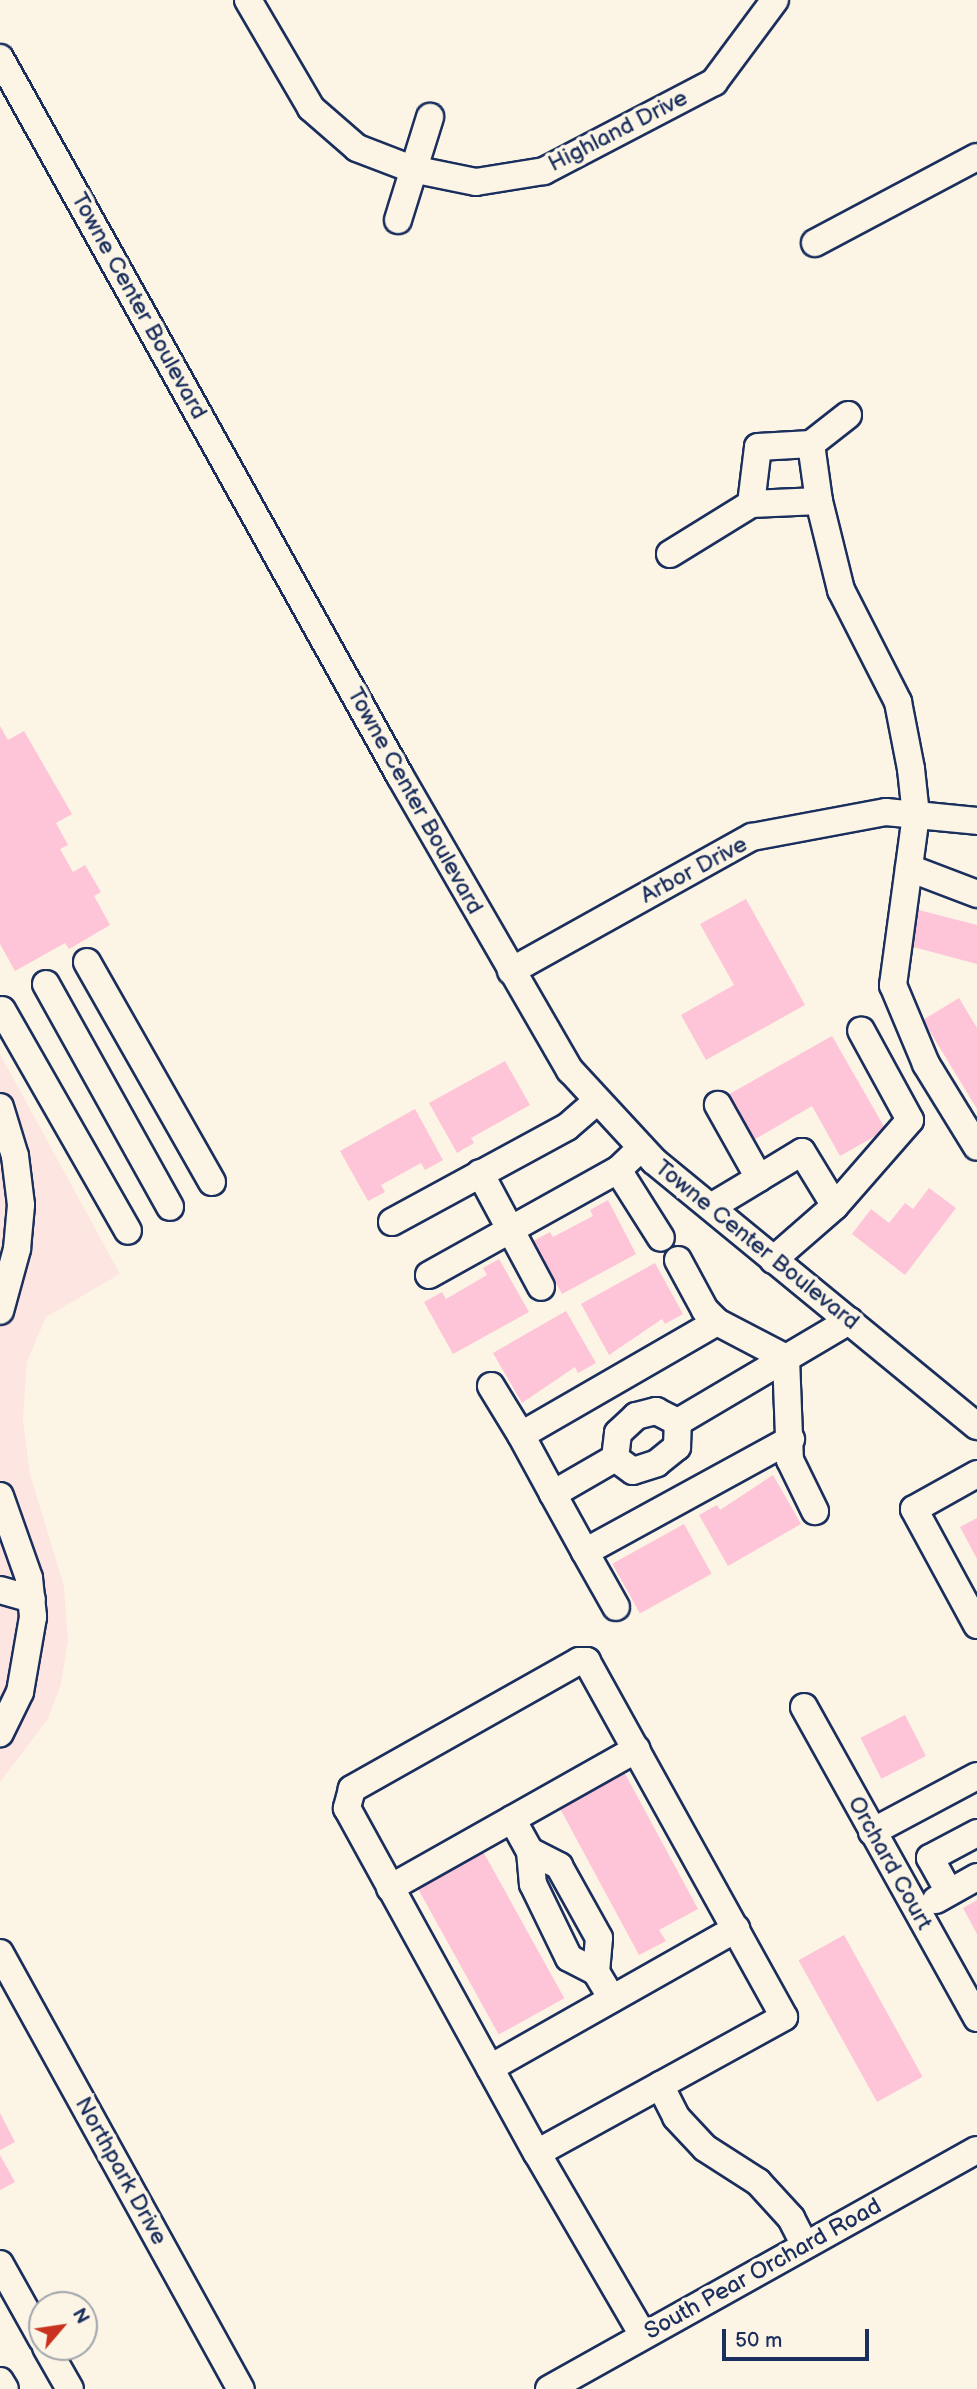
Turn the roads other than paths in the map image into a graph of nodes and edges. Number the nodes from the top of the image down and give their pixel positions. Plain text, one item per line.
1 (248, 0) edge
2 (775, 0) edge
3 (0, 58) edge
4 (430, 117) dead end
5 (977, 157) edge
6 (412, 169) junction
7 (398, 220) dead end
8 (815, 243) dead end
9 (848, 415) dead end
10 (811, 444) junction
11 (819, 502) junction
12 (751, 504) junction
13 (670, 554) dead end
14 (916, 815) junction
15 (977, 821) edge
16 (909, 868) junction
17 (977, 894) edge
18 (87, 962) dead end
19 (511, 971) junction
20 (46, 985) dead end
21 (2, 1010) edge
22 (861, 1030) dead end
23 (596, 1102) junction
24 (718, 1105) dead end
25 (0, 1107) edge
26 (977, 1147) edge
27 (641, 1148) junction
28 (618, 1170) junction
29 (480, 1174) junction
30 (759, 1178) junction
31 (212, 1182) dead end
32 (835, 1206) junction
33 (170, 1207) dead end
34 (711, 1208) junction
35 (393, 1222) dead end
36 (511, 1230) junction
37 (128, 1231) dead end
38 (661, 1238) dead end
39 (678, 1260) dead end
40 (773, 1260) junction
41 (429, 1275) dead end
42 (541, 1287) dead end
43 (1, 1302) edge
44 (849, 1321) junction
45 (717, 1322) junction
46 (786, 1358) junction
47 (491, 1386) dead end
48 (678, 1422) junction
49 (977, 1426) edge
50 (521, 1435) junction
51 (791, 1439) junction
52 (615, 1458) junction
53 (977, 1474) edge
54 (553, 1494) junction
55 (0, 1496) edge
56 (815, 1511) dead end
57 (585, 1552) junction
58 (0, 1590) edge
59 (32, 1599) junction
60 (616, 1607) dead end
61 (977, 1625) edge
62 (804, 1707) dead end
63 (0, 1733) edge
64 (637, 1749) junction
65 (977, 1776) edge
66 (512, 1819) junction
67 (872, 1832) junction
68 (977, 1833) edge
69 (530, 1851) junction
70 (977, 1877) edge
71 (390, 1888) junction
72 (949, 1892) junction
73 (916, 1912) junction
74 (736, 1929) junction
75 (0, 1953) edge
76 (596, 1972) junction
77 (612, 1999) junction
78 (977, 2018) edge
79 (490, 2068) junction
80 (660, 2085) junction
81 (977, 2150) edge
82 (537, 2153) junction
83 (805, 2245) junction
84 (0, 2264) edge
85 (28, 2314) edge
86 (643, 2335) junction
87 (54, 2361) edge
88 (0, 2381) edge
89 (5, 2389) edge
90 (70, 2389) edge
91 (241, 2389) edge
92 (549, 2389) edge

1 - 6 street, Highland Drive
2 - 6 street, Highland Drive
3 - 19 street, Towne Center Boulevard
4 - 6 street
5 - 8 street
6 - 7 street
9 - 10 street
10 - 11 street
10 - 12 street
11 - 12 street
11 - 14 street
12 - 13 street
14 - 15 street, Arbor Drive
14 - 16 street
14 - 19 street, Arbor Drive
16 - 17 street
16 - 26 street
18 - 31 street
19 - 23 street, Towne Center Boulevard
20 - 33 street
21 - 37 street
22 - 32 street
23 - 27 street, Towne Center Boulevard
23 - 29 street
24 - 30 street
25 - 43 street
27 - 28 street
27 - 34 street, Towne Center Boulevard
28 - 36 street
28 - 38 street
29 - 35 street
29 - 36 street
30 - 32 street
30 - 34 street
32 - 40 street
34 - 40 street, Towne Center Boulevard
36 - 41 street
36 - 42 street
39 - 45 street
40 - 44 street, Towne Center Boulevard
44 - 46 street
44 - 49 street, Towne Center Boulevard
45 - 46 street
45 - 50 street
46 - 48 street
46 - 51 street
47 - 50 street
48 - 52 street
48 - 52 street
50 - 54 street
51 - 56 street
51 - 57 street
52 - 54 street
53 - 61 street
54 - 57 street
55 - 59 street
57 - 60 street
58 - 59 street
59 - 63 street
62 - 67 street, Orchard Court
64 - 66 street
64 - 71 street
64 - 74 street
65 - 67 street
66 - 69 street
66 - 71 street
67 - 73 street, Orchard Court
68 - 72 street
69 - 76 street
69 - 76 street
70 - 72 street
71 - 79 street
72 - 73 street
73 - 78 street, Orchard Court
74 - 77 street
74 - 80 street
75 - 91 street, Northpark Drive
76 - 77 street
77 - 79 street
79 - 82 street
80 - 82 street
80 - 83 street
81 - 83 street, South Pear Orchard Road
82 - 86 street
83 - 86 street, South Pear Orchard Road
84 - 85 street
86 - 92 street, South Pear Orchard Road
87 - 90 street
88 - 89 street

